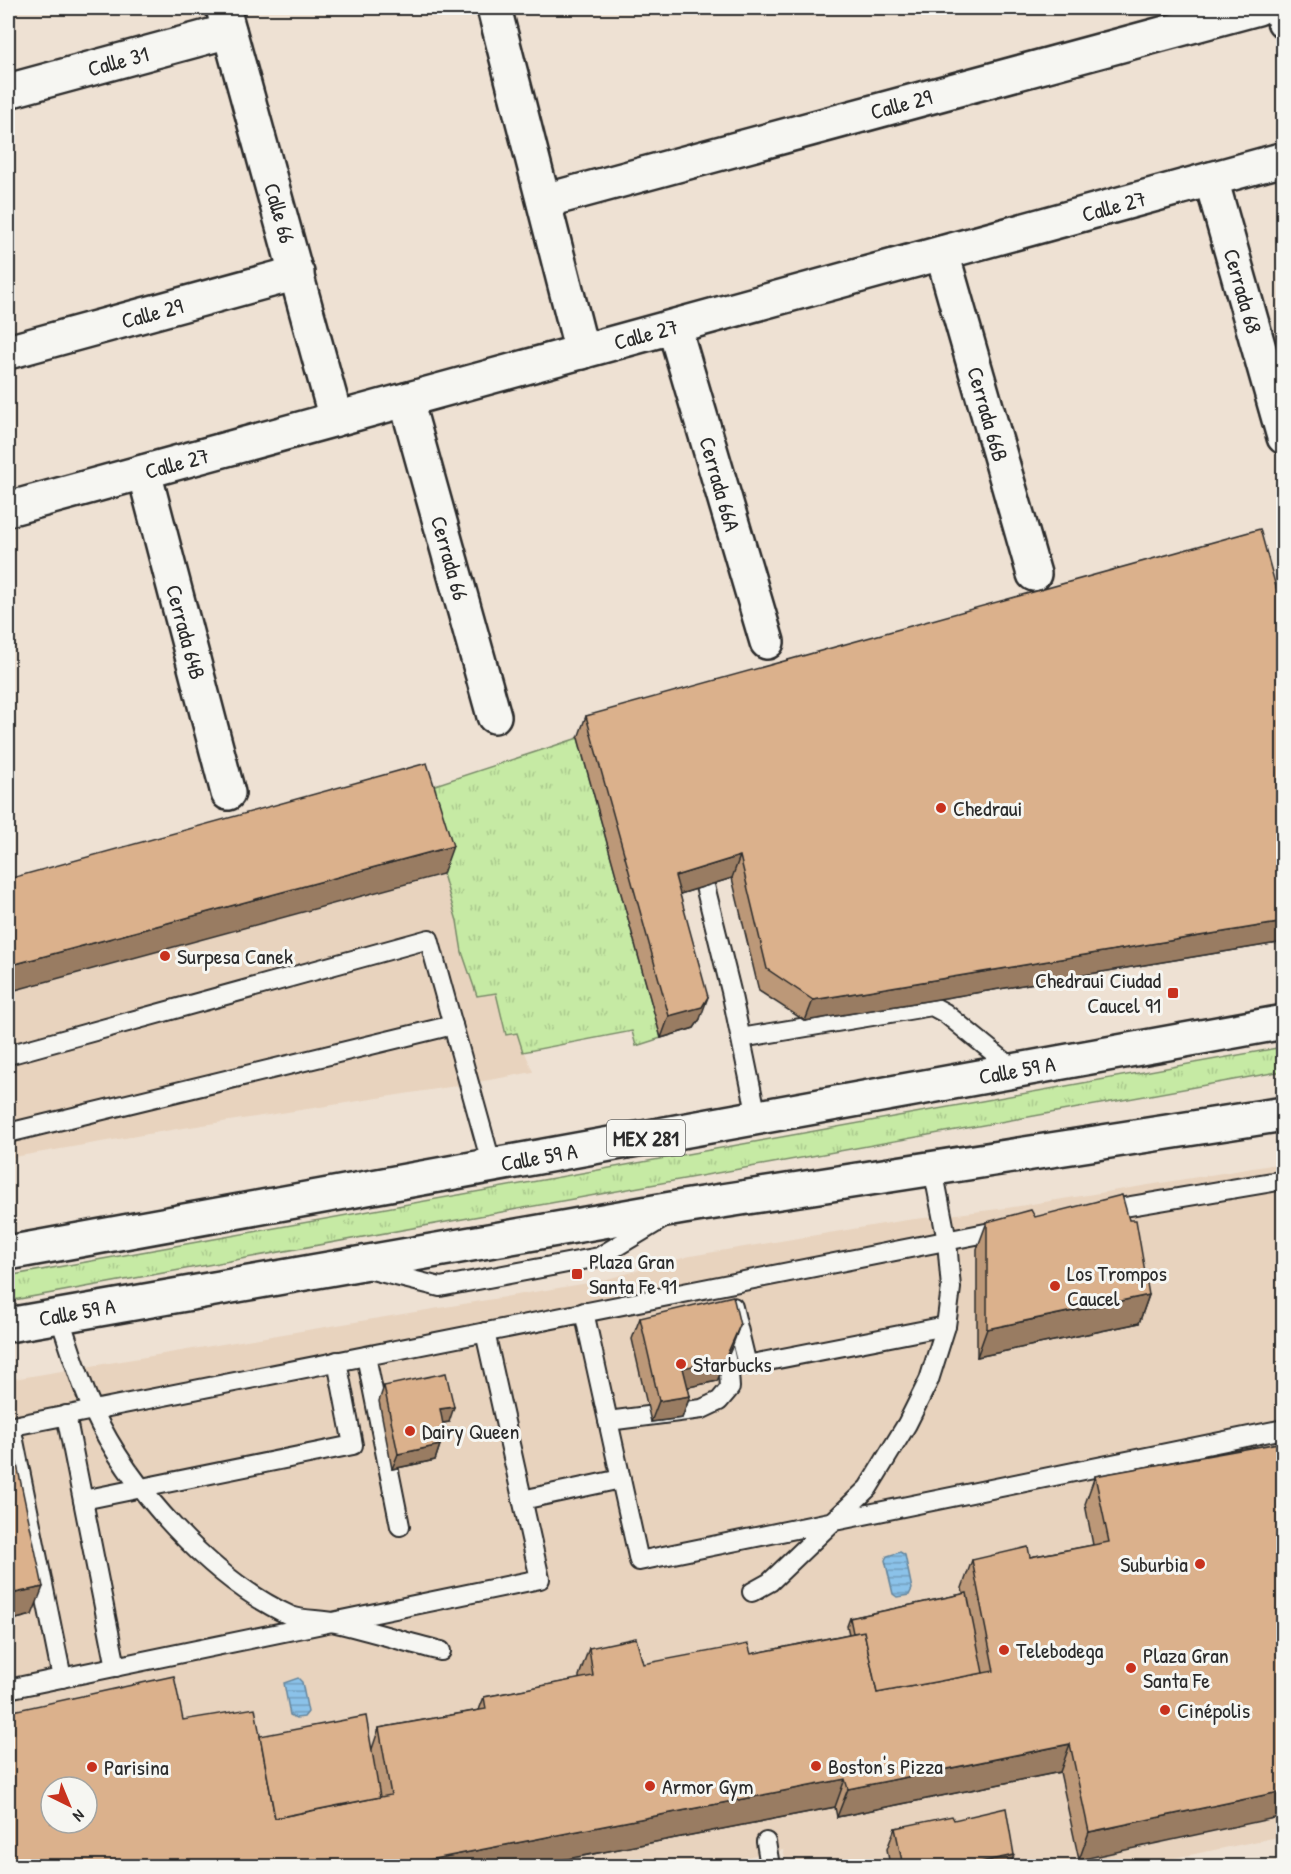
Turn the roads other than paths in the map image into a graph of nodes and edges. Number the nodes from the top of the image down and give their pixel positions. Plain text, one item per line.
1 (494, 8) edge
2 (1258, 8) edge
3 (1280, 8) edge
4 (226, 19) edge
5 (1284, 21) edge
6 (8, 91) edge
7 (1284, 159) edge
8 (1211, 179) junction
9 (544, 201) junction
10 (942, 253) junction
11 (297, 273) junction
12 (674, 327) junction
13 (8, 352) edge
14 (582, 352) junction
15 (406, 400) junction
16 (336, 419) junction
17 (1284, 437) edge
18 (144, 472) junction
19 (8, 509) edge
20 (1034, 574) dead end
21 (766, 642) dead end
22 (494, 716) dead end
23 (228, 792) dead end
24 (705, 886) edge
25 (1284, 1022) edge
26 (453, 1025) junction
27 (741, 1038) junction
28 (8, 1055) edge
29 (1016, 1070) junction
30 (1284, 1114) edge
31 (757, 1117) junction
32 (8, 1133) edge
33 (492, 1166) junction
34 (933, 1169) junction
35 (1284, 1180) edge
36 (1085, 1214) edge
37 (1028, 1225) edge
38 (947, 1241) junction
39 (8, 1254) edge
40 (728, 1285) junction
41 (709, 1288) junction
42 (584, 1312) junction
43 (59, 1316) junction
44 (8, 1324) edge
45 (946, 1326) junction
46 (485, 1332) junction
47 (366, 1356) junction
48 (337, 1361) junction
49 (93, 1410) junction
50 (66, 1415) junction
51 (608, 1421) junction
52 (9, 1426) edge
53 (1284, 1429) edge
54 (621, 1479) junction
55 (143, 1488) junction
56 (83, 1500) junction
57 (522, 1500) junction
58 (832, 1521) junction
59 (400, 1526) dead end
60 (752, 1592) dead end
61 (334, 1622) junction
62 (441, 1651) dead end
63 (116, 1667) junction
64 (62, 1678) junction
65 (8, 1687) edge
66 (766, 1842) dead end
67 (770, 1866) edge

1 - 9 street
2 - 9 street, Calle 29
3 - 5 street
4 - 6 street, Calle 31
4 - 11 street, Calle 66
7 - 8 street, Calle 27
8 - 10 street, Calle 27
8 - 17 street, Cerrada 68
9 - 14 street
10 - 12 street, Calle 27
10 - 20 street, Cerrada 66B
11 - 13 street, Calle 29
11 - 16 street, Calle 66
12 - 14 street, Calle 27
12 - 21 street, Cerrada 66A
14 - 15 street, Calle 27
15 - 16 street, Calle 27
15 - 22 street, Cerrada 66
16 - 18 street, Calle 27
18 - 19 street, Calle 27
18 - 23 street, Cerrada 64B
24 - 27 lane
25 - 29 street, Calle 59 A / MEX 281
26 - 28 lane
26 - 32 lane
26 - 33 lane
27 - 29 lane
27 - 31 lane
29 - 31 street, Calle 59 A / MEX 281
30 - 34 street, Calle 59 A
31 - 33 street, Calle 59 A / MEX 281
33 - 39 street, Calle 59 A / MEX 281
34 - 38 lane
34 - 43 street, Calle 59 A
35 - 36 lane
37 - 38 lane
38 - 40 lane
38 - 45 lane
40 - 41 lane
40 - 45 lane
41 - 42 lane
41 - 51 lane
42 - 46 lane
42 - 51 lane
43 - 44 street, Calle 59 A
43 - 49 lane
45 - 58 lane
46 - 47 lane
46 - 57 lane
47 - 48 lane
47 - 59 lane
48 - 49 lane
48 - 55 lane
49 - 50 lane
49 - 55 lane
50 - 52 lane
50 - 56 lane
51 - 54 lane
52 - 64 lane
53 - 58 lane
54 - 57 lane
54 - 58 lane
55 - 56 lane
55 - 61 lane
56 - 63 lane
57 - 61 lane
58 - 60 lane
61 - 62 lane
61 - 63 lane
63 - 64 lane
64 - 65 lane
66 - 67 lane

